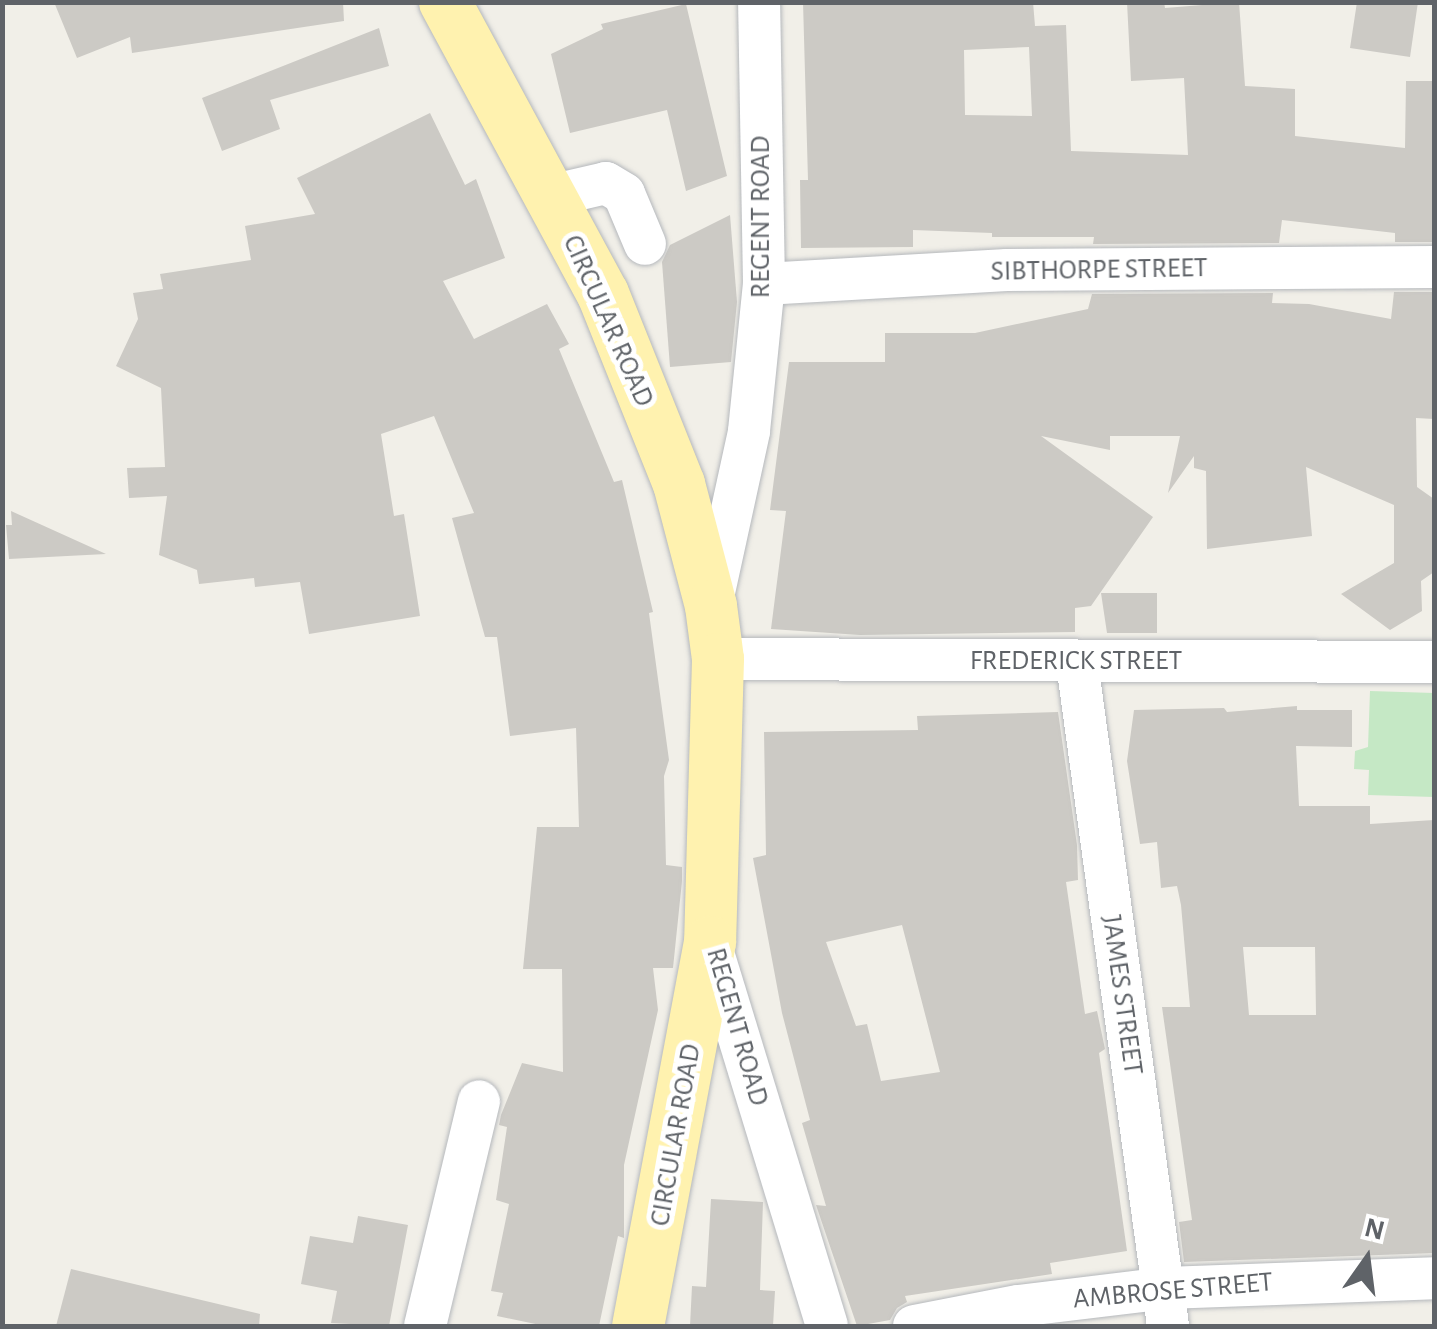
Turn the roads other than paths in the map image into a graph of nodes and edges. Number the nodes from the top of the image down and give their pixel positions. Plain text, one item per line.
1 (445, 2) edge
2 (758, 2) edge
3 (550, 196) junction
4 (645, 244) dead end
5 (1434, 267) edge
6 (764, 284) junction
7 (712, 606) junction
8 (718, 659) junction
9 (1434, 662) edge
10 (1077, 664) junction
11 (710, 942) junction
12 (479, 1101) dead end
13 (1434, 1278) edge
14 (1167, 1307) edge
15 (424, 1326) edge
16 (638, 1326) edge
17 (827, 1326) edge
18 (914, 1326) edge

1 - 3 main road, CIRCULAR ROAD
2 - 6 street, REGENT ROAD
3 - 4 street
3 - 7 main road, CIRCULAR ROAD
5 - 6 street, SIBTHORPE STREET
6 - 7 street, REGENT ROAD
7 - 8 main road, CIRCULAR ROAD
8 - 10 street, FREDERICK STREET
8 - 11 main road, REGENT ROAD
9 - 10 street, FREDERICK STREET
10 - 14 street, JAMES STREET
11 - 16 main road, CIRCULAR ROAD
11 - 17 street, REGENT ROAD
12 - 15 street
13 - 14 street, AMBROSE STREET
14 - 18 street, AMBROSE STREET

